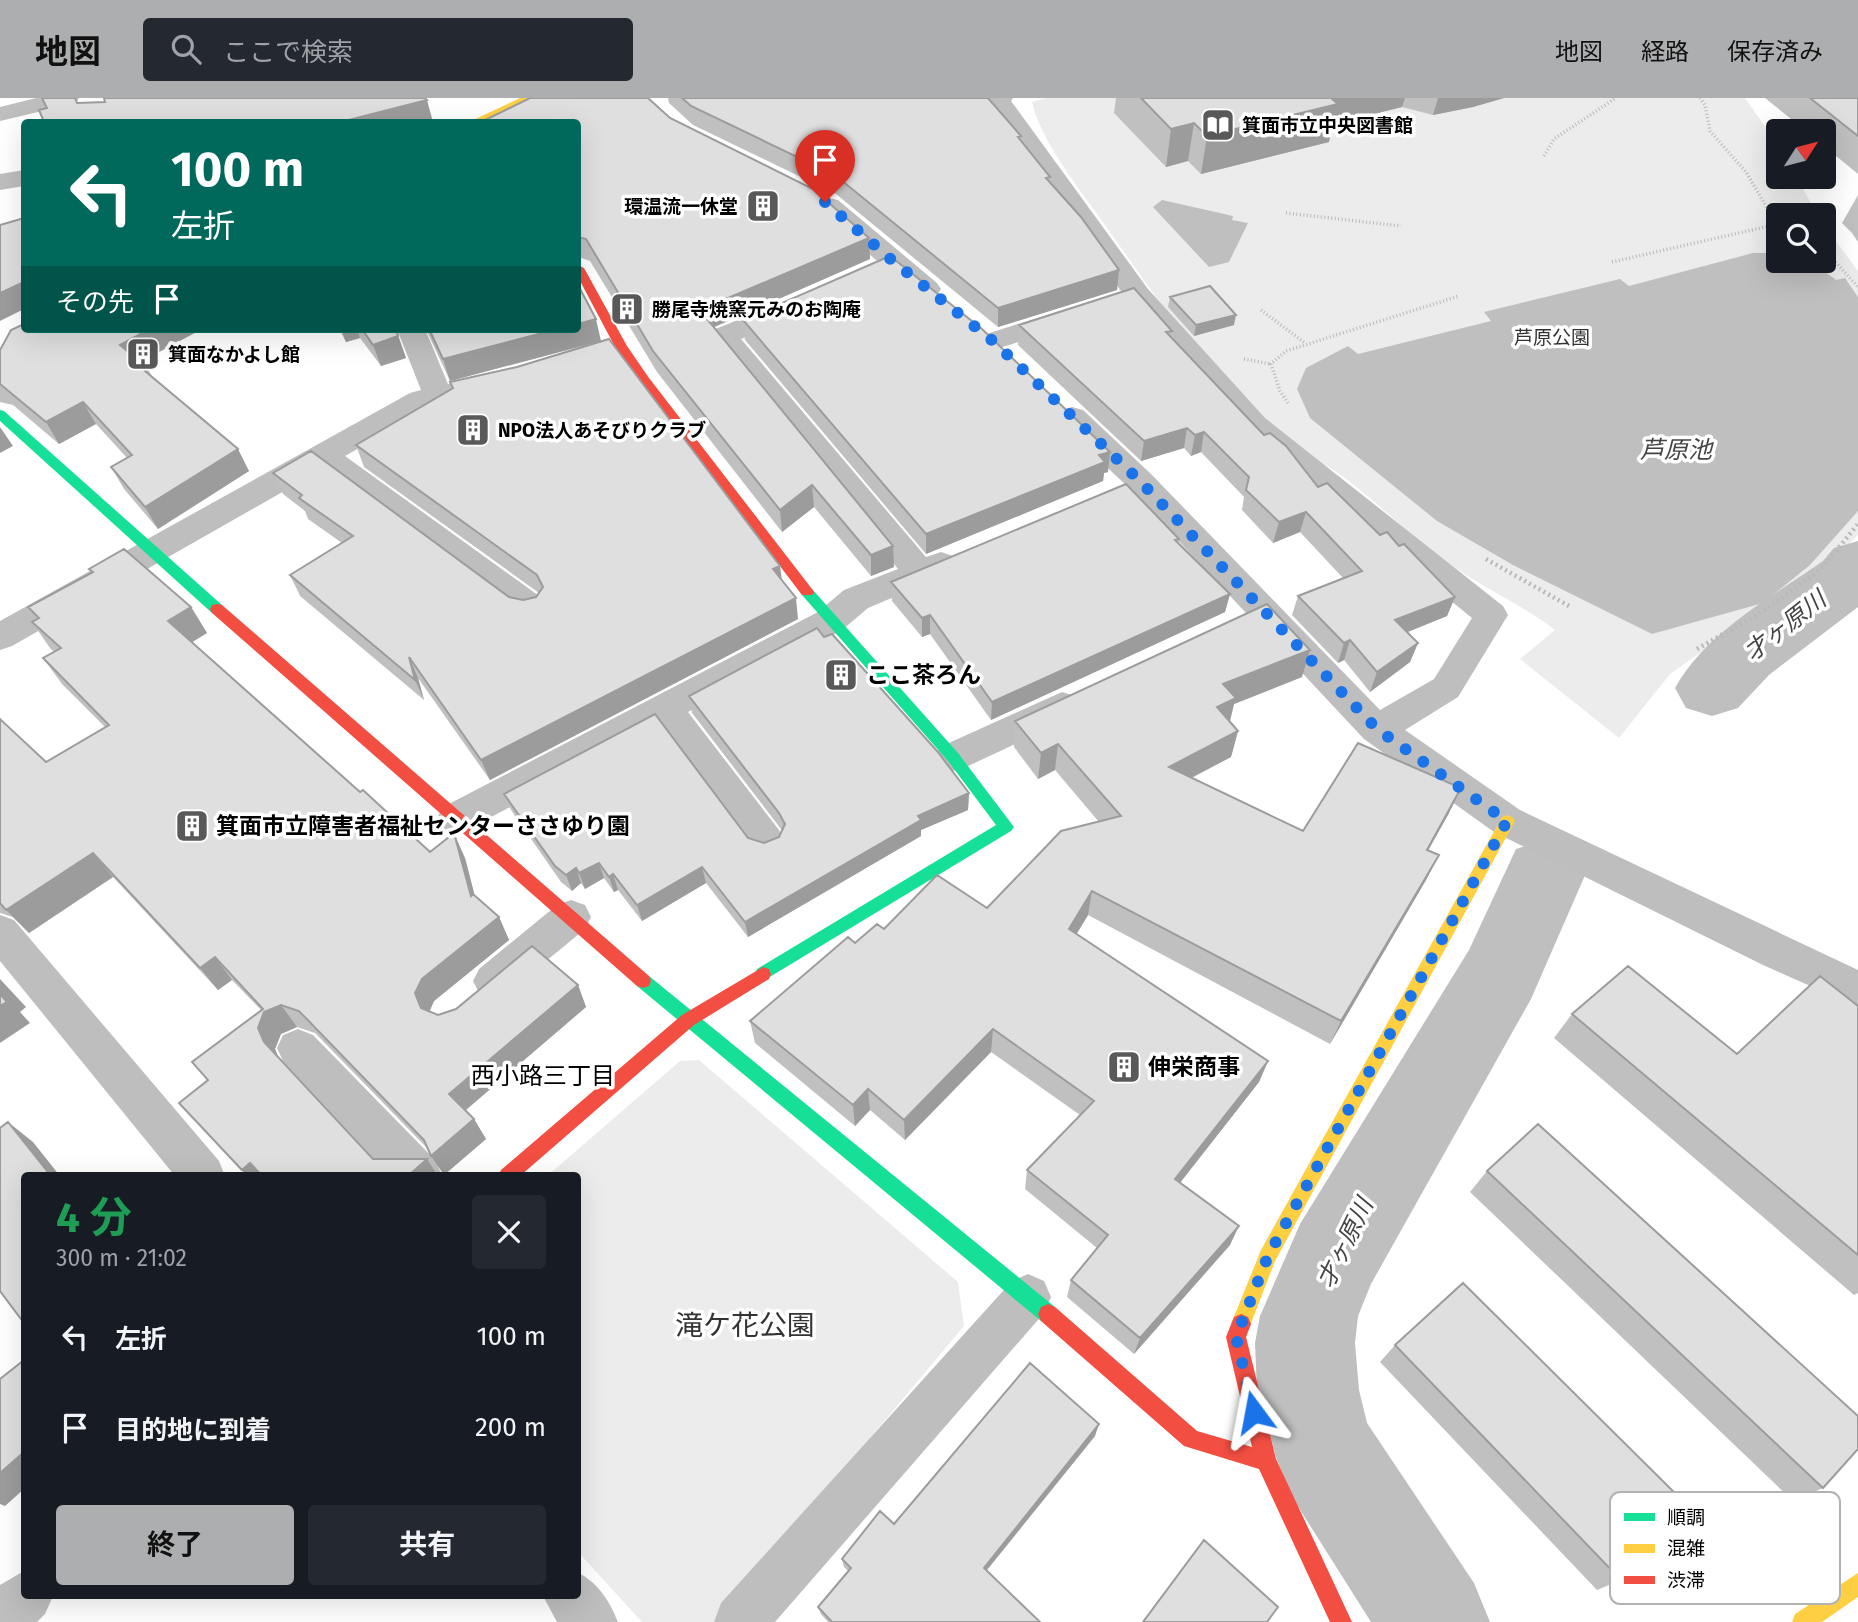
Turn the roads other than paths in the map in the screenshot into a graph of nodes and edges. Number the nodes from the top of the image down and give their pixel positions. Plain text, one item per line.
1 (67, 98) edge
2 (528, 98) edge
3 (1001, 98) edge
4 (0, 114) edge
5 (481, 119) edge
6 (21, 178) edge
7 (0, 182) edge
8 (801, 190) edge
9 (581, 276) edge
10 (821, 294) edge
11 (1116, 302) junction
12 (413, 333) edge
13 (524, 375) edge
14 (438, 396) junction
15 (1052, 397) edge
16 (0, 414) edge
17 (322, 455) junction
18 (1140, 481) junction
19 (1104, 496) edge
20 (150, 550) junction
21 (969, 552) edge
22 (920, 573) junction
23 (530, 607) edge
24 (1266, 611) junction
25 (830, 621) junction
26 (1228, 629) edge
27 (0, 637) edge
28 (1091, 693) edge
29 (665, 708) junction
30 (1377, 729) junction
31 (953, 758) junction
32 (456, 818) junction
33 (1507, 821) junction
34 (766, 841) edge
35 (571, 917) junction
36 (3, 940) edge
37 (1858, 989) edge
38 (461, 1008) edge
39 (688, 1020) junction
40 (298, 1048) dead end
41 (200, 1172) edge
42 (416, 1172) edge
43 (512, 1172) edge
44 (1028, 1297) junction
45 (1266, 1461) junction
46 (1858, 1584) edge
47 (1840, 1596) edge
48 (24, 1599) edge
49 (572, 1599) edge
50 (1829, 1604) edge
51 (748, 1619) edge
52 (0, 1620) edge
53 (592, 1622) edge
54 (1341, 1622) edge
55 (1802, 1622) edge

1 - 4 street
2 - 5 street
3 - 11 street
6 - 7 street
8 - 11 street
9 - 25 street
10 - 22 street
11 - 30 street
12 - 14 street
13 - 14 street
14 - 17 street
15 - 18 street
16 - 20 street
17 - 20 street
17 - 23 street
18 - 19 street
18 - 24 street
20 - 27 street
20 - 32 street
21 - 22 street
22 - 25 street
24 - 26 street
24 - 30 street
25 - 29 street
25 - 31 street
28 - 31 street
29 - 32 street
29 - 34 street
30 - 33 street
31 - 39 street
32 - 35 street
33 - 37 street
33 - 45 street
35 - 38 street
35 - 39 street
36 - 41 street
39 - 43 street
39 - 44 street
40 - 42 street
44 - 45 street
44 - 51 street
45 - 54 street
46 - 47 street
48 - 52 street
49 - 53 street
50 - 55 street

